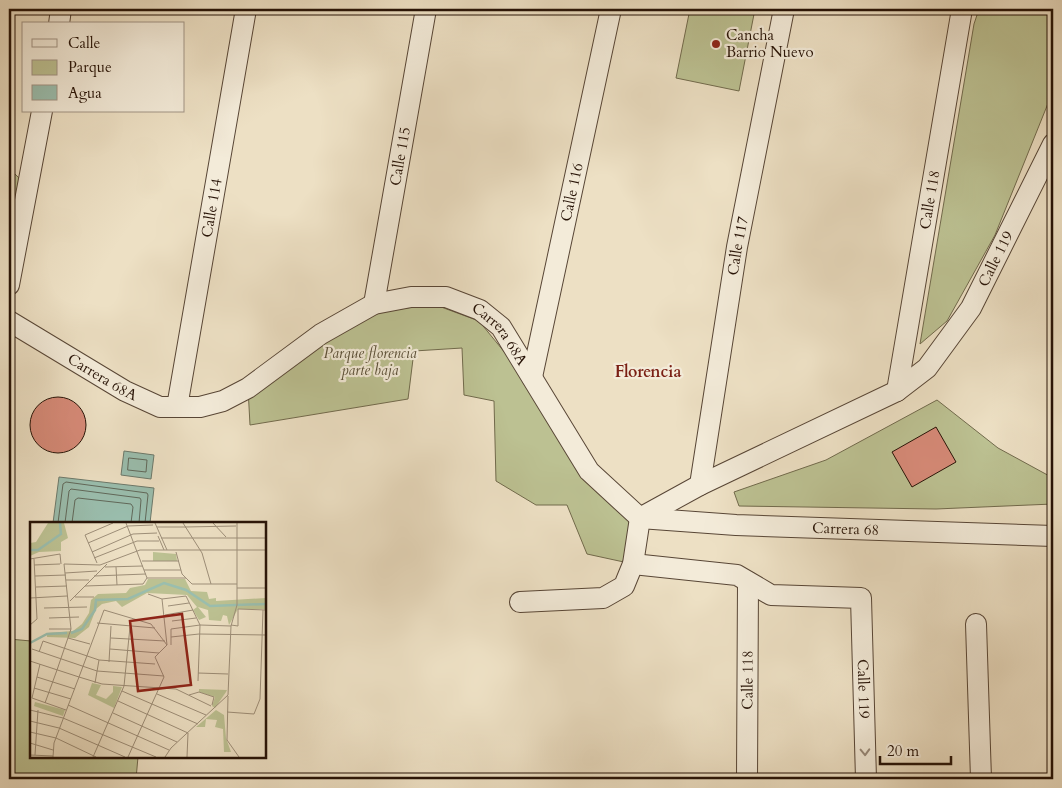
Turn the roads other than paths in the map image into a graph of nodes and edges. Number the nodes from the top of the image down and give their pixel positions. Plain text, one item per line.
1 (61, 9) edge
2 (246, 9) edge
3 (426, 9) edge
4 (611, 9) edge
5 (784, 9) edge
6 (962, 9) edge
7 (59, 22) edge
8 (42, 112) edge
9 (1053, 144) edge
10 (9, 285) edge
11 (374, 304) junction
12 (9, 321) edge
13 (532, 376) junction
14 (897, 391) junction
15 (177, 407) junction
16 (700, 485) junction
17 (640, 518) junction
18 (1053, 536) edge
19 (633, 564) junction
20 (748, 582) junction
21 (520, 602) dead end
22 (976, 624) dead end
23 (746, 779) edge
24 (866, 779) edge
25 (981, 779) edge

1 - 7 street
2 - 15 street, Calle 114
3 - 11 street, Calle 115
4 - 13 street, Calle 116
5 - 16 street, Calle 117
6 - 14 street, Calle 118
8 - 10 street
9 - 14 street, Calle 119
11 - 13 street, Carrera 68A
11 - 15 street, Carrera 68A
12 - 15 street, Carrera 68A
13 - 17 street, Carrera 68A
14 - 16 street
16 - 17 street
17 - 18 street, Carrera 68
17 - 19 street
19 - 20 street
19 - 21 street
20 - 23 street, Calle 118
20 -> 24 street, Calle 119
22 - 25 street

